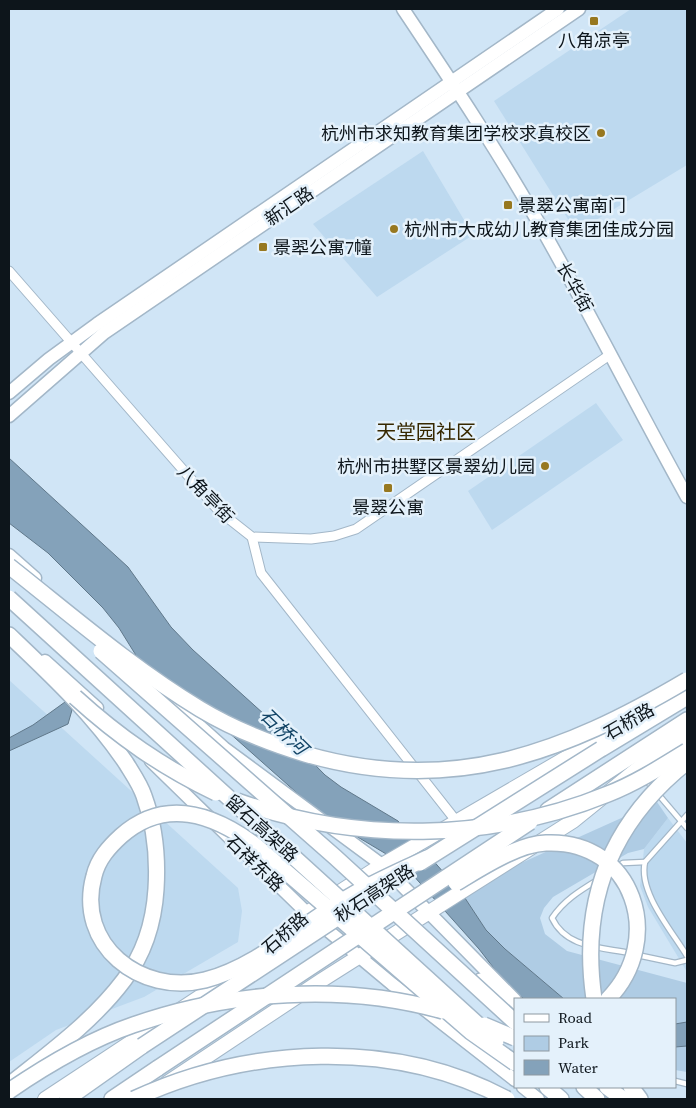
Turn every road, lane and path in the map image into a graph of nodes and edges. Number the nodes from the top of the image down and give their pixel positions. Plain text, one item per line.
1 (402, 9) edge
2 (558, 9) edge
3 (579, 9) edge
4 (454, 87) junction
5 (9, 271) edge
6 (71, 343) junction
7 (80, 354) junction
8 (610, 354) junction
9 (9, 394) edge
10 (9, 416) edge
11 (687, 497) edge
12 (252, 537) junction
13 (9, 555) edge
14 (9, 568) edge
15 (9, 598) edge
16 (9, 630) edge
17 (9, 635) edge
18 (687, 680) edge
19 (687, 687) edge
20 (75, 697) junction
21 (687, 697) edge
22 (687, 720) edge
23 (687, 735) edge
24 (687, 751) edge
25 (687, 762) edge
26 (636, 770) junction
27 (687, 815) edge
28 (681, 820) junction
29 (457, 822) junction
30 (687, 828) edge
31 (335, 857) junction
32 (427, 858) junction
33 (645, 862) junction
34 (384, 864) junction
35 (329, 910) junction
36 (434, 910) junction
37 (307, 913) junction
38 (382, 922) junction
39 (687, 956) edge
40 (358, 957) junction
41 (687, 960) edge
42 (594, 998) edge
43 (609, 998) edge
44 (514, 999) edge
45 (514, 1007) edge
46 (514, 1021) edge
47 (514, 1038) edge
48 (514, 1056) edge
49 (514, 1062) edge
50 (514, 1079) edge
51 (9, 1085) edge
52 (524, 1088) edge
53 (548, 1088) edge
54 (585, 1088) edge
55 (602, 1088) edge
56 (608, 1088) edge
57 (632, 1088) edge
58 (9, 1091) edge
59 (45, 1099) edge
60 (67, 1099) edge
61 (112, 1099) edge
62 (134, 1099) edge
63 (144, 1099) edge
64 (508, 1099) edge
65 (538, 1099) edge
66 (560, 1099) edge
67 (597, 1099) edge
68 (613, 1099) edge
69 (622, 1099) edge
70 (640, 1099) edge

1 - 4 street, 长华街
2 - 4 street, 新汇路
3 - 4 street, 新汇路
4 - 6 street, 新汇路
4 - 7 street, 新汇路
4 - 8 street, 长华街
5 - 6 street, 八角亭街
6 - 7 street, 八角亭街
6 - 9 street, 新汇路
7 - 10 street, 新汇路
7 - 12 street, 八角亭街
8 - 11 street, 长华街
8 - 12 street
12 - 29 street
13 - 34 street
14 - 18 highway, bridge
14 - 31 highway, 留石高架路, bridge
15 - 48 highway, 留石高架路, bridge
16 - 37 street, 石祥东路
17 - 20 highway
19 - 29 main road, 石桥路
20 - 24 highway, bridge
20 - 51 highway, bridge
21 - 32 highway, 秋石高架路, bridge
22 - 38 highway, 秋石高架路, bridge
23 - 26 main road
25 - 42 highway, bridge
26 - 28 lane
26 - 36 main road
27 - 28 lane
28 - 30 lane
28 - 33 lane
29 - 34 main road, 石桥路
31 - 45 highway, bridge
31 - 46 highway, 留石高架路, bridge
32 - 35 highway, bridge
32 - 60 highway, 秋石高架路, bridge
33 - 39 lane
33 - 41 lane
34 - 36 street
34 - 37 main road, 石桥路
35 - 35 highway, bridge
35 - 49 highway, bridge
36 - 40 main road
36 - 44 street
37 - 40 street, 石祥东路
37 - 59 main road, 石桥路
38 - 43 highway, bridge
38 - 61 highway, 秋石高架路, bridge
40 - 50 street, 石祥东路
40 - 63 main road
47 - 58 highway, bridge
52 - 65 street
53 - 66 highway
54 - 67 highway
55 - 68 street
56 - 69 highway
57 - 70 highway
62 - 64 highway, bridge

